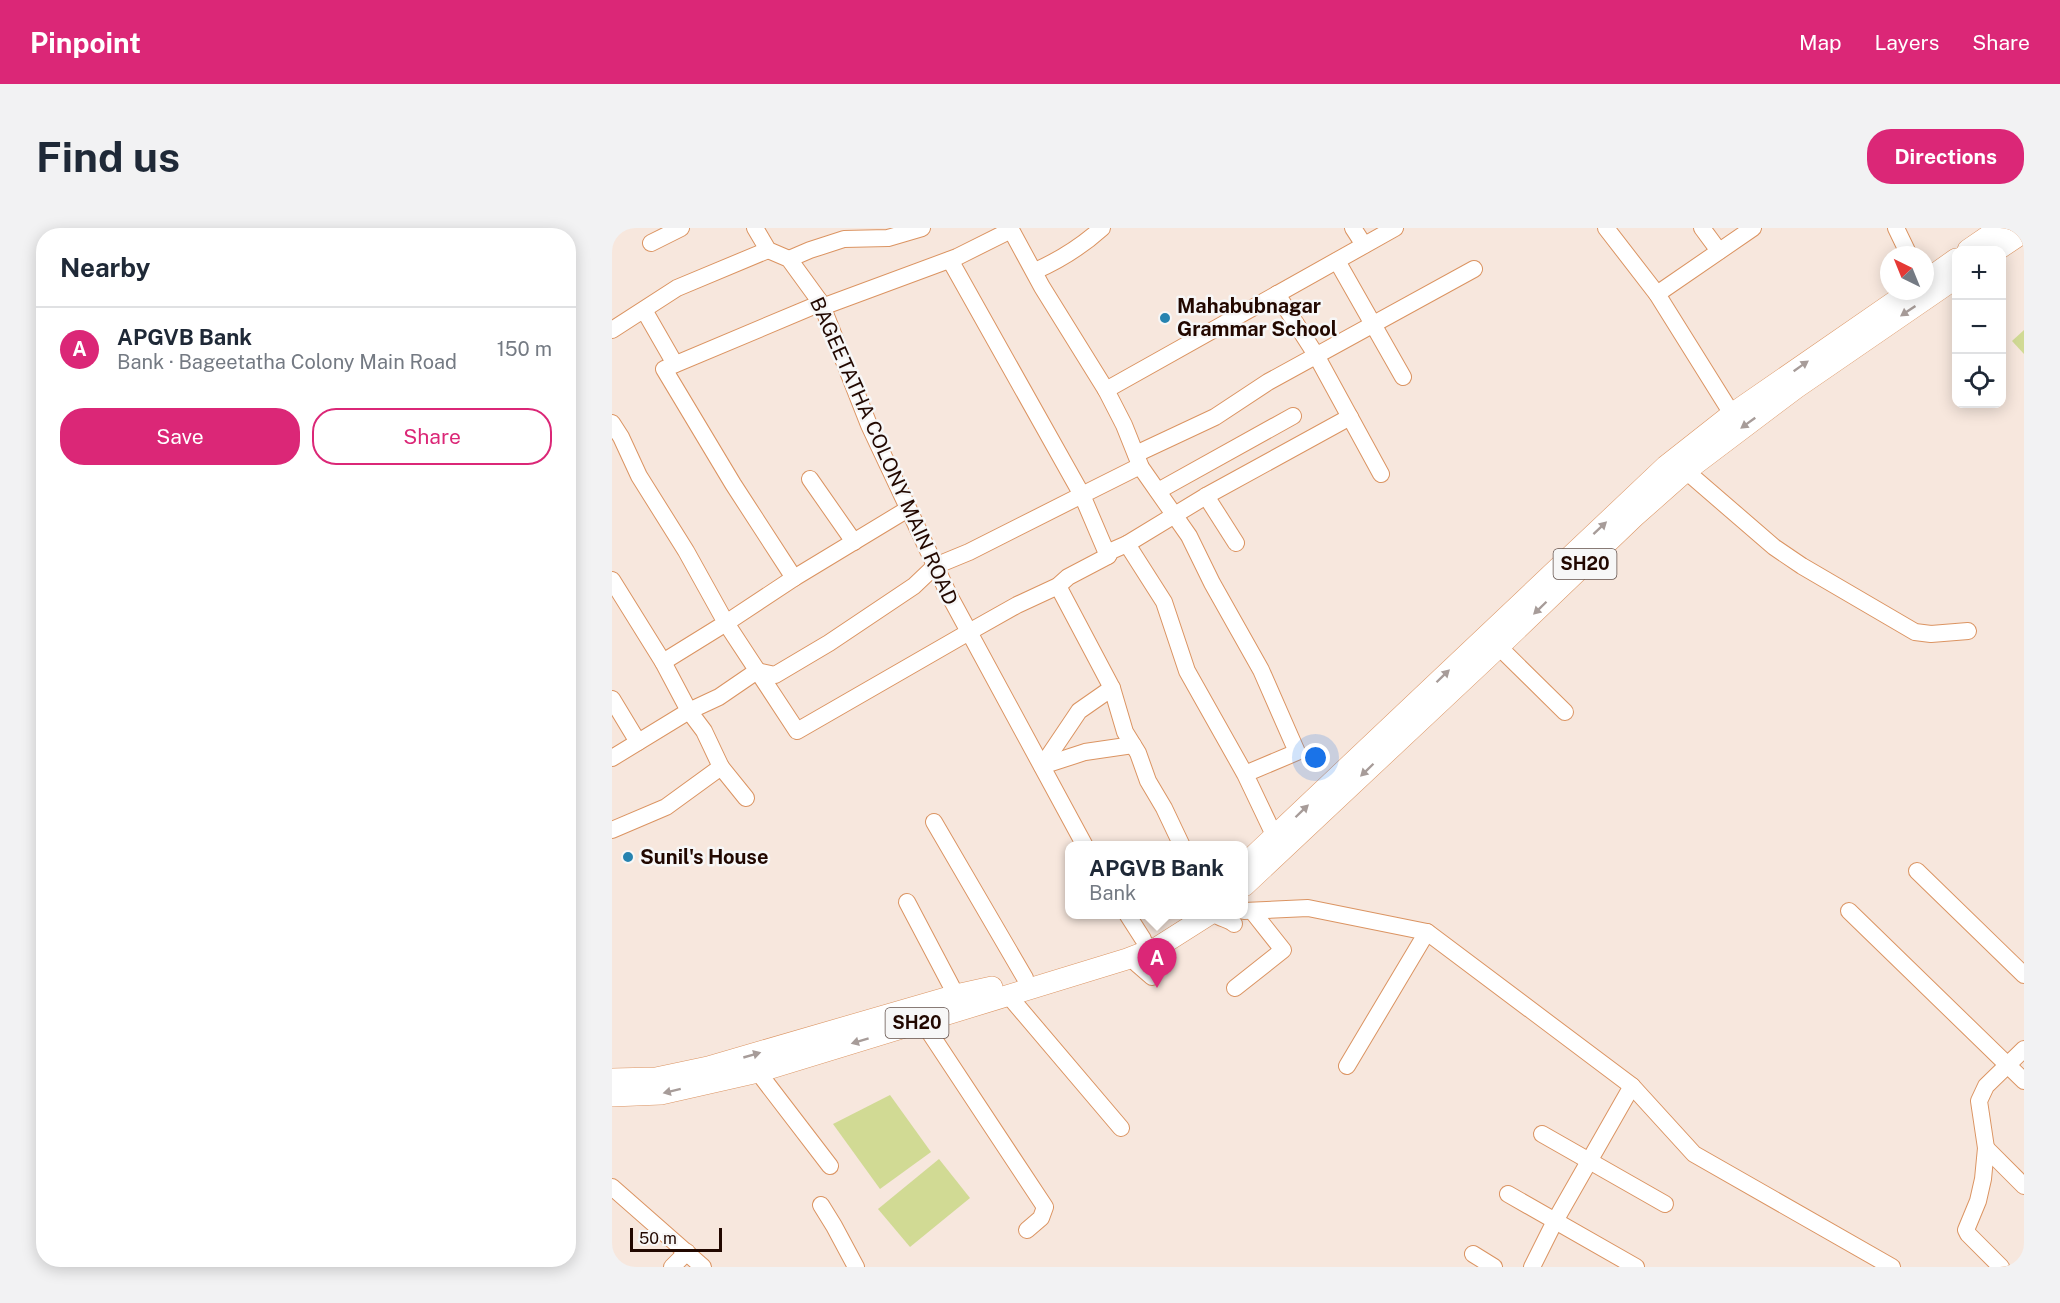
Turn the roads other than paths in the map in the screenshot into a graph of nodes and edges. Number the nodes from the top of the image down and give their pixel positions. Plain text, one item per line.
1 (681, 228) edge
2 (755, 228) edge
3 (1102, 228) edge
4 (1353, 228) edge
5 (1395, 228) edge
6 (1606, 228) edge
7 (1702, 228) edge
8 (1753, 228) edge
9 (1896, 228) edge
10 (2000, 228) edge
11 (917, 229) edge
12 (1011, 229) edge
13 (2024, 233) edge
14 (651, 243) dead end
15 (1364, 245) junction
16 (1905, 246) edge
17 (1974, 246) edge
18 (2003, 246) edge
19 (768, 250) junction
20 (1719, 251) junction
21 (789, 259) junction
22 (950, 260) junction
23 (1337, 261) junction
24 (1952, 262) edge
25 (1474, 269) dead end
26 (1035, 271) junction
27 (1934, 274) edge
28 (1952, 281) edge
29 (1277, 294) junction
30 (1657, 294) junction
31 (1897, 300) edge
32 (821, 305) junction
33 (644, 310) junction
34 (1374, 325) junction
35 (612, 330) edge
36 (1316, 355) junction
37 (675, 364) junction
38 (1403, 377) dead end
39 (1106, 390) junction
40 (1731, 414) junction
41 (1293, 416) dead end
42 (1350, 417) junction
43 (612, 423) edge
44 (1138, 460) junction
45 (1686, 471) junction
46 (1381, 474) dead end
47 (810, 479) dead end
48 (1158, 491) junction
49 (1082, 495) junction
50 (1206, 496) junction
51 (908, 509) junction
52 (1175, 515) junction
53 (854, 542) junction
54 (1236, 543) dead end
55 (1127, 544) junction
56 (1108, 556) junction
57 (935, 566) junction
58 (794, 578) junction
59 (612, 580) edge
60 (1058, 586) junction
61 (726, 623) junction
62 (1968, 631) dead end
63 (969, 632) junction
64 (1499, 647) junction
65 (663, 662) junction
66 (757, 670) junction
67 (1112, 688) junction
68 (612, 699) edge
69 (689, 711) junction
70 (1565, 712) dead end
71 (638, 742) junction
72 (1133, 745) junction
73 (612, 758) edge
74 (1042, 766) junction
75 (721, 767) junction
76 (1245, 774) junction
77 (746, 798) dead end
78 (934, 822) dead end
79 (612, 830) edge
80 (1275, 837) junction
81 (1082, 841) edge
82 (1179, 841) edge
83 (1248, 861) edge
84 (1917, 871) dead end
85 (1248, 882) edge
86 (907, 902) dead end
87 (1849, 911) dead end
88 (1248, 915) edge
89 (1128, 919) edge
90 (1179, 919) edge
91 (1204, 919) edge
92 (1247, 919) edge
93 (1427, 932) junction
94 (1138, 947) junction
95 (2024, 975) edge
96 (1152, 977) dead end
97 (1025, 978) junction
98 (1235, 988) dead end
99 (957, 995) junction
100 (1008, 995) junction
101 (922, 1021) junction
102 (2024, 1049) edge
103 (2008, 1065) junction
104 (1347, 1066) dead end
105 (758, 1072) junction
106 (612, 1079) edge
107 (2024, 1081) edge
108 (1632, 1086) junction
109 (612, 1096) edge
110 (1121, 1128) dead end
111 (1542, 1134) dead end
112 (1986, 1148) junction
113 (1589, 1161) junction
114 (830, 1166) dead end
115 (2024, 1186) edge
116 (612, 1187) edge
117 (1508, 1194) dead end
118 (1665, 1204) dead end
119 (821, 1205) dead end
120 (1554, 1221) junction
121 (1027, 1230) dead end
122 (687, 1252) junction
123 (1473, 1254) dead end
124 (672, 1267) edge
125 (703, 1267) edge
126 (856, 1267) edge
127 (1494, 1267) edge
128 (1532, 1267) edge
129 (1636, 1267) edge
130 (1892, 1267) edge
131 (2001, 1267) edge

1 - 14 street
2 - 19 street
3 - 26 street
4 - 15 street
5 - 15 street
6 - 30 street
7 - 20 street
8 - 20 street
9 - 16 street
10 - 17 main road
11 - 21 street
12 - 22 street
12 - 26 street
13 - 18 main road
15 - 23 street
19 - 21 street
19 - 33 street
20 - 30 street
21 - 32 street, BAGEETATHA COLONY MAIN ROAD
22 - 32 street
22 - 49 street
23 - 29 street
23 - 34 street
24 - 27 main road
25 - 34 street
26 - 39 street
28 -> 45 main road, SH20
29 - 36 street
29 - 39 street
30 - 40 street
40 -> 31 main road, SH20
32 - 37 street
32 - 51 street, BAGEETATHA COLONY MAIN ROAD
33 - 35 street
33 - 37 street
34 - 36 street
34 - 38 street
36 - 42 street
36 - 44 street
37 - 58 street
39 - 44 street
80 -> 40 main road, SH20
41 - 48 street
42 - 46 street
42 - 50 street
43 - 61 street
44 - 48 street
44 - 49 street
45 - 62 street
45 -> 64 main road, SH20
47 - 53 street
48 - 52 street
49 - 56 street
49 - 57 street
50 - 52 street
50 - 54 street
51 - 53 street
51 - 57 street, BAGEETATHA COLONY MAIN ROAD
52 - 55 street
52 - 76 street
53 - 58 street
55 - 56 street
55 - 76 street
56 - 60 street
57 - 63 street, BAGEETATHA COLONY MAIN ROAD
57 - 66 street
58 - 61 street
59 - 65 street
60 - 63 street
60 - 67 street
61 - 65 street
61 - 66 street
63 - 66 street
63 - 74 street, BAGEETATHA COLONY MAIN ROAD
64 - 70 street
64 -> 85 main road, SH20
65 - 69 street
66 - 69 street
67 - 72 street
67 - 74 street
68 - 71 street
69 - 71 street
69 - 75 street
71 - 73 street
72 - 74 street
72 - 82 street
74 - 81 street, BAGEETATHA COLONY MAIN ROAD
75 - 77 street
75 - 79 street
76 - 80 street
78 - 97 street
80 - 83 main road, SH20
84 - 95 street
86 - 99 street
87 - 103 street
88 - 93 street
89 - 94 street
90 - 94 main road, SH20
91 - 94 main road, SH20
92 - 98 street
93 - 104 street
93 - 108 street
94 - 96 street
94 - 97 main road, SH20
94 - 100 main road, SH20
97 - 99 main road, SH20
106 -> 99 main road, SH20
100 - 101 main road, SH20
100 - 110 street
101 -> 105 main road, SH20
101 - 121 street
102 - 103 street
103 - 107 street
103 - 112 street
105 -> 109 main road, SH20
105 - 114 street
108 - 113 street
108 - 130 street
111 - 113 street
112 - 115 street
112 - 131 street
113 - 118 street
113 - 120 street
116 - 122 street
117 - 120 street
119 - 126 street
120 - 128 street
120 - 129 street
122 - 124 street
122 - 125 street
123 - 127 street

